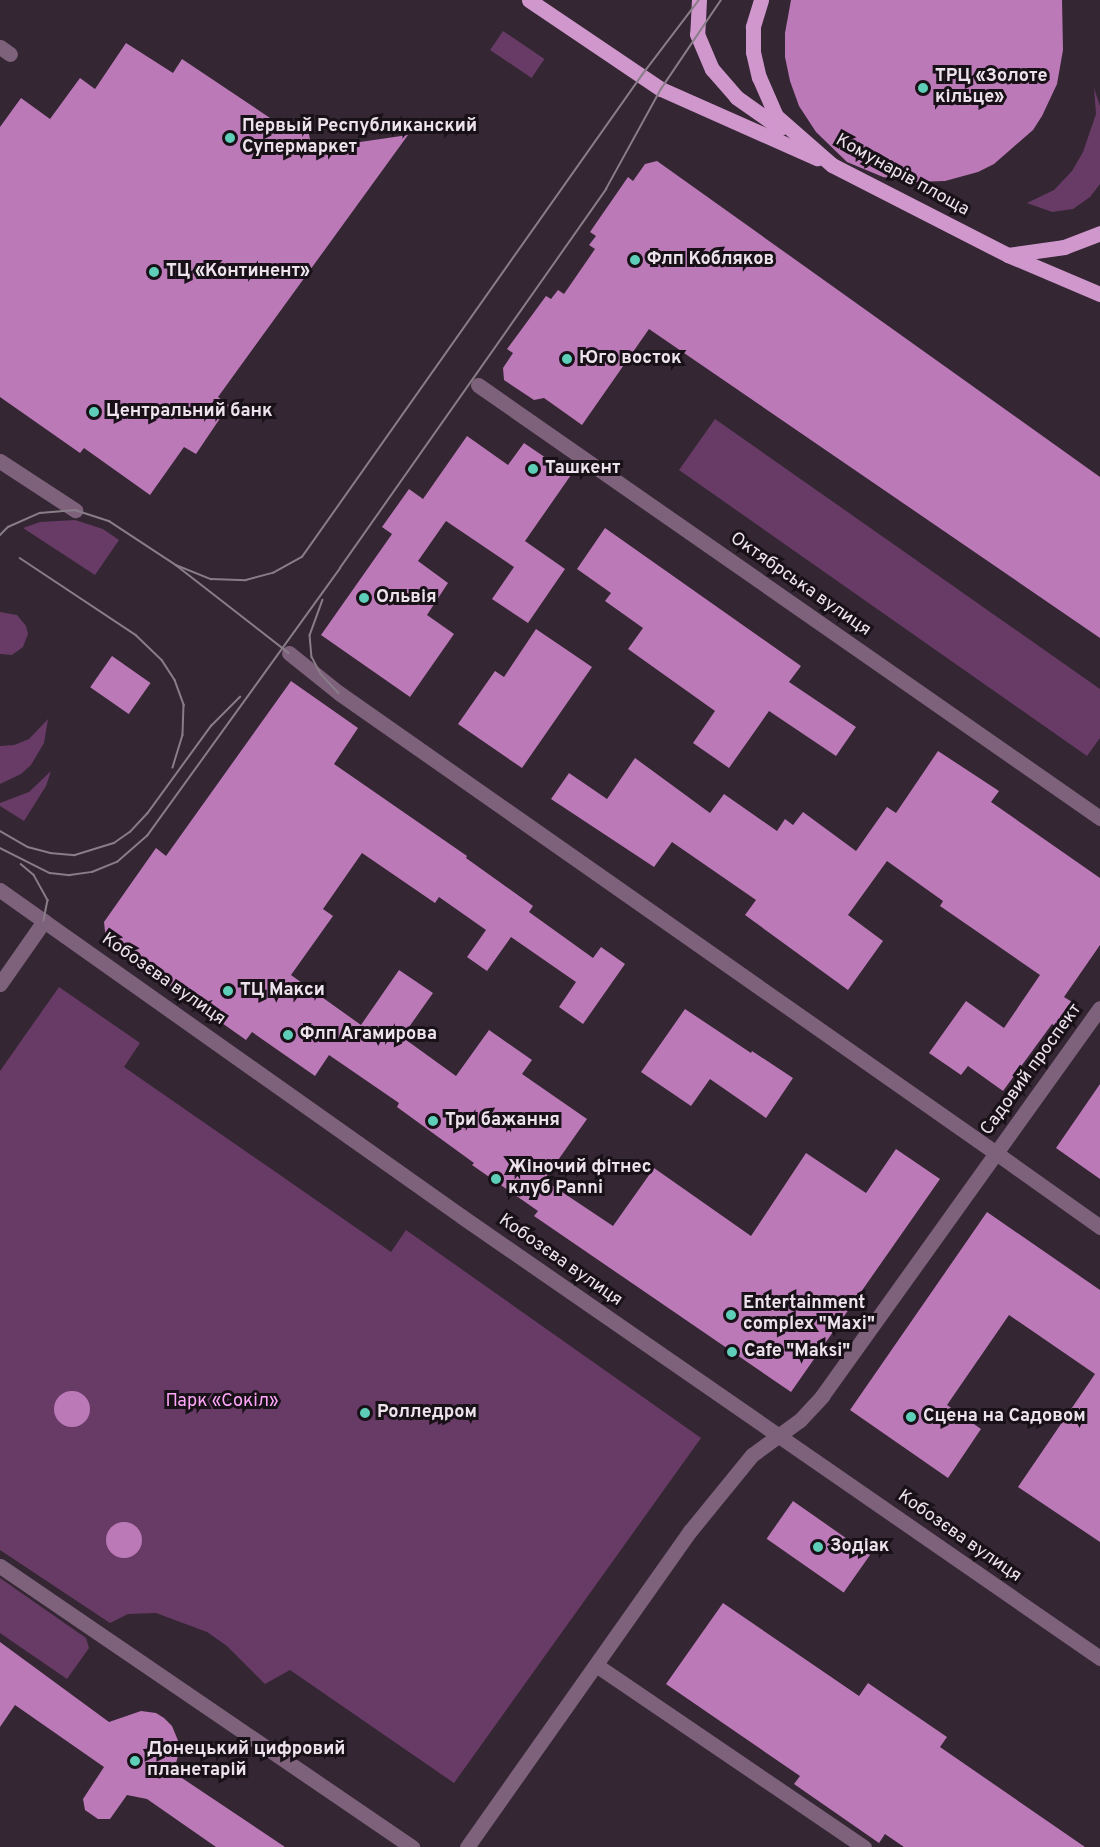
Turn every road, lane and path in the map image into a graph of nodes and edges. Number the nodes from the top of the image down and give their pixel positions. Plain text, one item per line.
1 (530, 0) edge
2 (699, 0) edge
3 (761, 0) edge
4 (832, 165) junction
5 (1100, 233) edge
6 (1008, 255) junction
7 (1100, 294) edge
8 (478, 385) dead end
9 (0, 461) edge
10 (75, 510) dead end
11 (289, 653) dead end
12 (1100, 818) edge
13 (0, 890) edge
14 (44, 921) junction
15 (0, 984) edge
16 (1100, 1008) edge
17 (996, 1153) junction
18 (1100, 1227) edge
19 (779, 1436) junction
20 (0, 1566) edge
21 (1100, 1658) edge
22 (596, 1665) junction
23 (412, 1847) edge
24 (467, 1847) edge
25 (864, 1847) edge

1 - 4 main road
2 - 4 main road
3 - 4 main road, Комунарів площа
4 - 6 main road, Комунарів площа
5 - 6 main road
6 - 7 main road, Комунарів площа
8 - 12 street, Октябрська вулиця
9 - 10 street
11 - 17 street
13 - 14 street, Кобозєва вулиця
14 - 15 street
14 - 19 street, Кобозєва вулиця
16 - 17 street, Садовий проспект
17 - 18 street
17 - 19 street, Садовий проспект
19 - 21 street, Кобозєва вулиця
19 - 22 street, Садовий проспект
20 - 23 street
22 - 24 street, Садовий проспект
22 - 25 street

